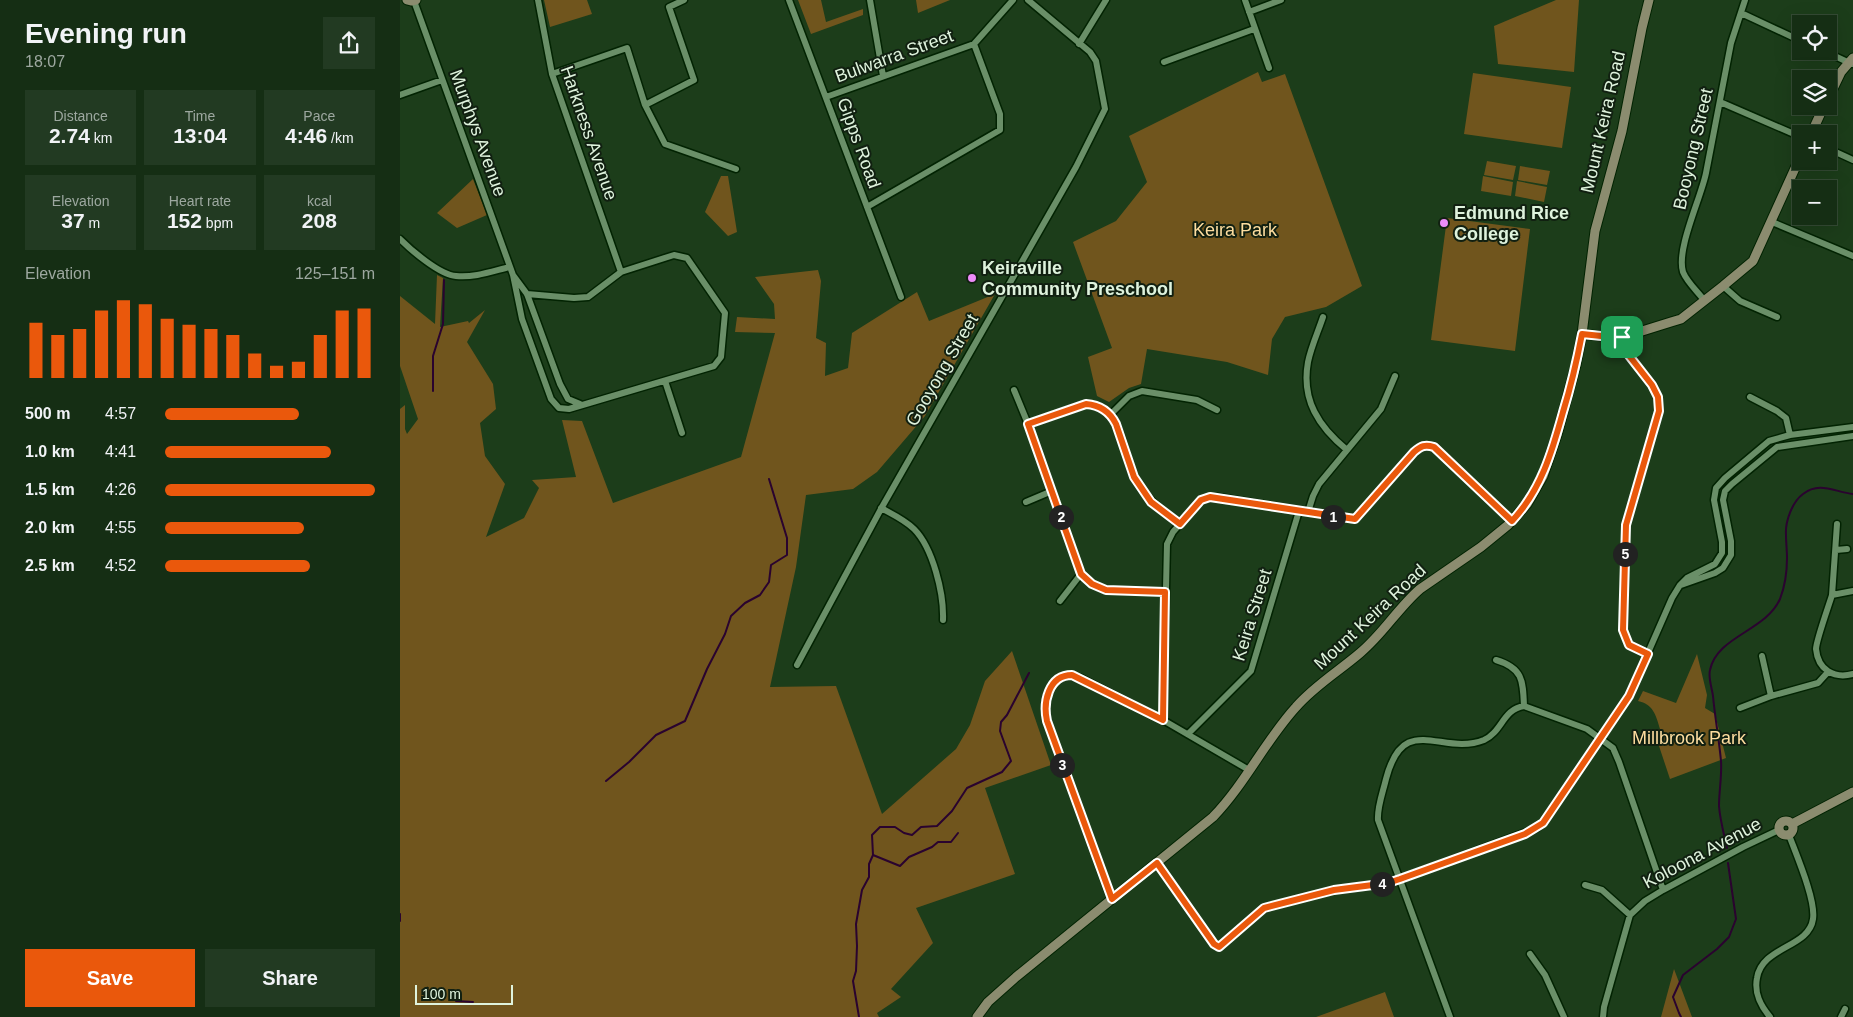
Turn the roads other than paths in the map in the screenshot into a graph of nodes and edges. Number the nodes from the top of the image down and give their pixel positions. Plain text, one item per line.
1 (412, 0) edge
2 (538, 0) edge
3 (684, 0) edge
4 (789, 0) edge
5 (870, 0) edge
6 (1013, 0) edge
7 (1028, 0) edge
8 (1106, 0) edge
9 (1245, 0) edge
10 (1281, 0) edge
11 (1649, 0) edge
12 (1745, 0) edge
13 (1271, 2) edge
14 (1249, 12) junction
15 (1741, 13) junction
16 (1254, 29) junction
17 (1792, 37) edge
18 (974, 44) junction
19 (1079, 44) junction
20 (1837, 56) edge
21 (1164, 62) dead end
22 (1852, 62) edge
23 (1269, 68) dead end
24 (552, 74) junction
25 (883, 76) junction
26 (442, 80) junction
27 (1837, 80) edge
28 (400, 95) edge
29 (826, 97) junction
30 (1720, 102) junction
31 (645, 105) junction
32 (1792, 133) edge
33 (1837, 153) edge
34 (1853, 160) edge
35 (736, 169) dead end
36 (1795, 170) edge
37 (867, 207) junction
38 (1772, 222) junction
39 (400, 240) edge
40 (1853, 256) edge
41 (510, 267) junction
42 (621, 272) junction
43 (513, 275) junction
44 (1723, 286) junction
45 (527, 294) junction
46 (901, 297) dead end
47 (1704, 300) junction
48 (1323, 317) dead end
49 (1777, 317) dead end
50 (1582, 334) junction
51 (1622, 337) junction
52 (1395, 376) dead end
53 (665, 381) junction
54 (1014, 390) dead end
55 (1750, 397) dead end
56 (580, 404) junction
57 (1217, 410) dead end
58 (1110, 415) junction
59 (1028, 424) junction
60 (1853, 427) edge
61 (682, 433) dead end
62 (1790, 435) junction
63 (1853, 436) edge
64 (1347, 450) junction
65 (1052, 491) junction
66 (1026, 502) dead end
67 (881, 508) junction
68 (1299, 511) junction
69 (1308, 512) junction
70 (1512, 521) junction
71 (1180, 524) junction
72 (1838, 524) dead end
73 (1847, 549) dead end
74 (1836, 550) junction
75 (1081, 574) junction
76 (1680, 585) junction
77 (1853, 590) edge
78 (1165, 592) junction
79 (1832, 595) junction
80 (1060, 602) dead end
81 (943, 620) dead end
82 (1648, 654) junction
83 (1762, 656) dead end
84 (1496, 660) dead end
85 (796, 665) dead end
86 (1828, 672) junction
87 (1853, 674) edge
88 (1771, 696) junction
89 (1524, 706) junction
90 (1740, 708) dead end
91 (1163, 720) junction
92 (1188, 734) junction
93 (1601, 738) junction
94 (1249, 770) junction
95 (1853, 792) edge
96 (1792, 824) junction
97 (1779, 830) junction
98 (1788, 835) junction
99 (1157, 863) junction
100 (1400, 879) junction
101 (1585, 885) dead end
102 (1663, 890) junction
103 (1112, 899) junction
104 (1630, 915) junction
105 (1530, 954) dead end
106 (1845, 1009) dead end
107 (977, 1017) edge
108 (1450, 1017) edge
109 (1564, 1017) edge
110 (1603, 1017) edge
111 (1770, 1017) edge
112 (1841, 1017) edge

1 - 26 street, Murphys Avenue
2 - 24 street, Harkness Avenue
3 - 31 street
4 - 29 street, Gipps Road
5 - 25 street
6 - 18 street, Bulwarra Street
7 - 19 street, Gooyong Street
8 - 19 street
9 - 14 street
10 - 13 street
11 - 50 main road, Mount Keira Road
12 - 15 street, Booyong Street
13 - 14 street
14 - 16 street
15 - 17 street
15 - 30 street, Booyong Street
16 - 21 street
16 - 23 street
18 - 25 street, Bulwarra Street
18 - 37 street
19 - 67 street, Gooyong Street
20 - 22 street
22 - 27 main road
24 - 31 street
24 - 42 street, Harkness Avenue
25 - 29 street, Bulwarra Street
26 - 28 street
26 - 41 street, Murphys Avenue
29 - 37 street, Gipps Road
30 - 32 street
30 - 47 street, Booyong Street
31 - 35 street
33 - 34 street
36 - 38 main road
37 - 46 street, Gipps Road
38 - 40 street
38 - 44 main road
39 - 41 street
41 - 43 street, Murphys Avenue
42 - 45 street
42 - 53 street
43 - 45 street, Murphys Avenue
43 - 56 street, Murphys Avenue
44 - 47 main road
44 - 49 street
45 - 56 street, Murphys Avenue
47 - 51 main road
48 - 64 street
50 - 51 main road
50 - 70 main road, Mount Keira Road
51 - 82 street
52 - 64 street
53 - 56 street
53 - 61 street
54 - 59 street
55 - 62 street
57 - 58 street
58 - 59 street
58 - 71 street
59 - 65 street
60 - 62 street
62 - 76 street
63 - 76 street
64 - 69 street
65 - 66 street
65 - 75 street
67 - 81 street
67 - 85 street, Gooyong Street
68 - 69 street
68 - 71 street
68 - 92 street, Keira Street
69 - 70 street
70 - 94 main road, Mount Keira Road
71 - 78 street
72 - 74 street
73 - 74 street
74 - 79 street
75 - 78 street
75 - 80 street
76 - 82 street
77 - 79 street
78 - 91 street
79 - 86 street
82 - 93 street
83 - 88 street
84 - 89 street
86 - 87 street
86 - 88 street
88 - 90 street
89 - 93 street
89 - 100 street
91 - 92 street
91 - 103 street
92 - 94 street
93 - 100 street
93 - 102 street
94 - 99 main road, Mount Keira Road
95 - 96 main road
96 - 97 main road
96 - 98 main road
97 - 98 main road
97 - 102 street, Koloona Avenue
98 - 111 street
99 - 100 street
99 - 103 main road, Mount Keira Road
100 - 108 street
101 - 104 street
102 - 104 street, Koloona Avenue
103 - 107 main road, Mount Keira Road
104 - 110 street
105 - 109 street
106 - 112 street

